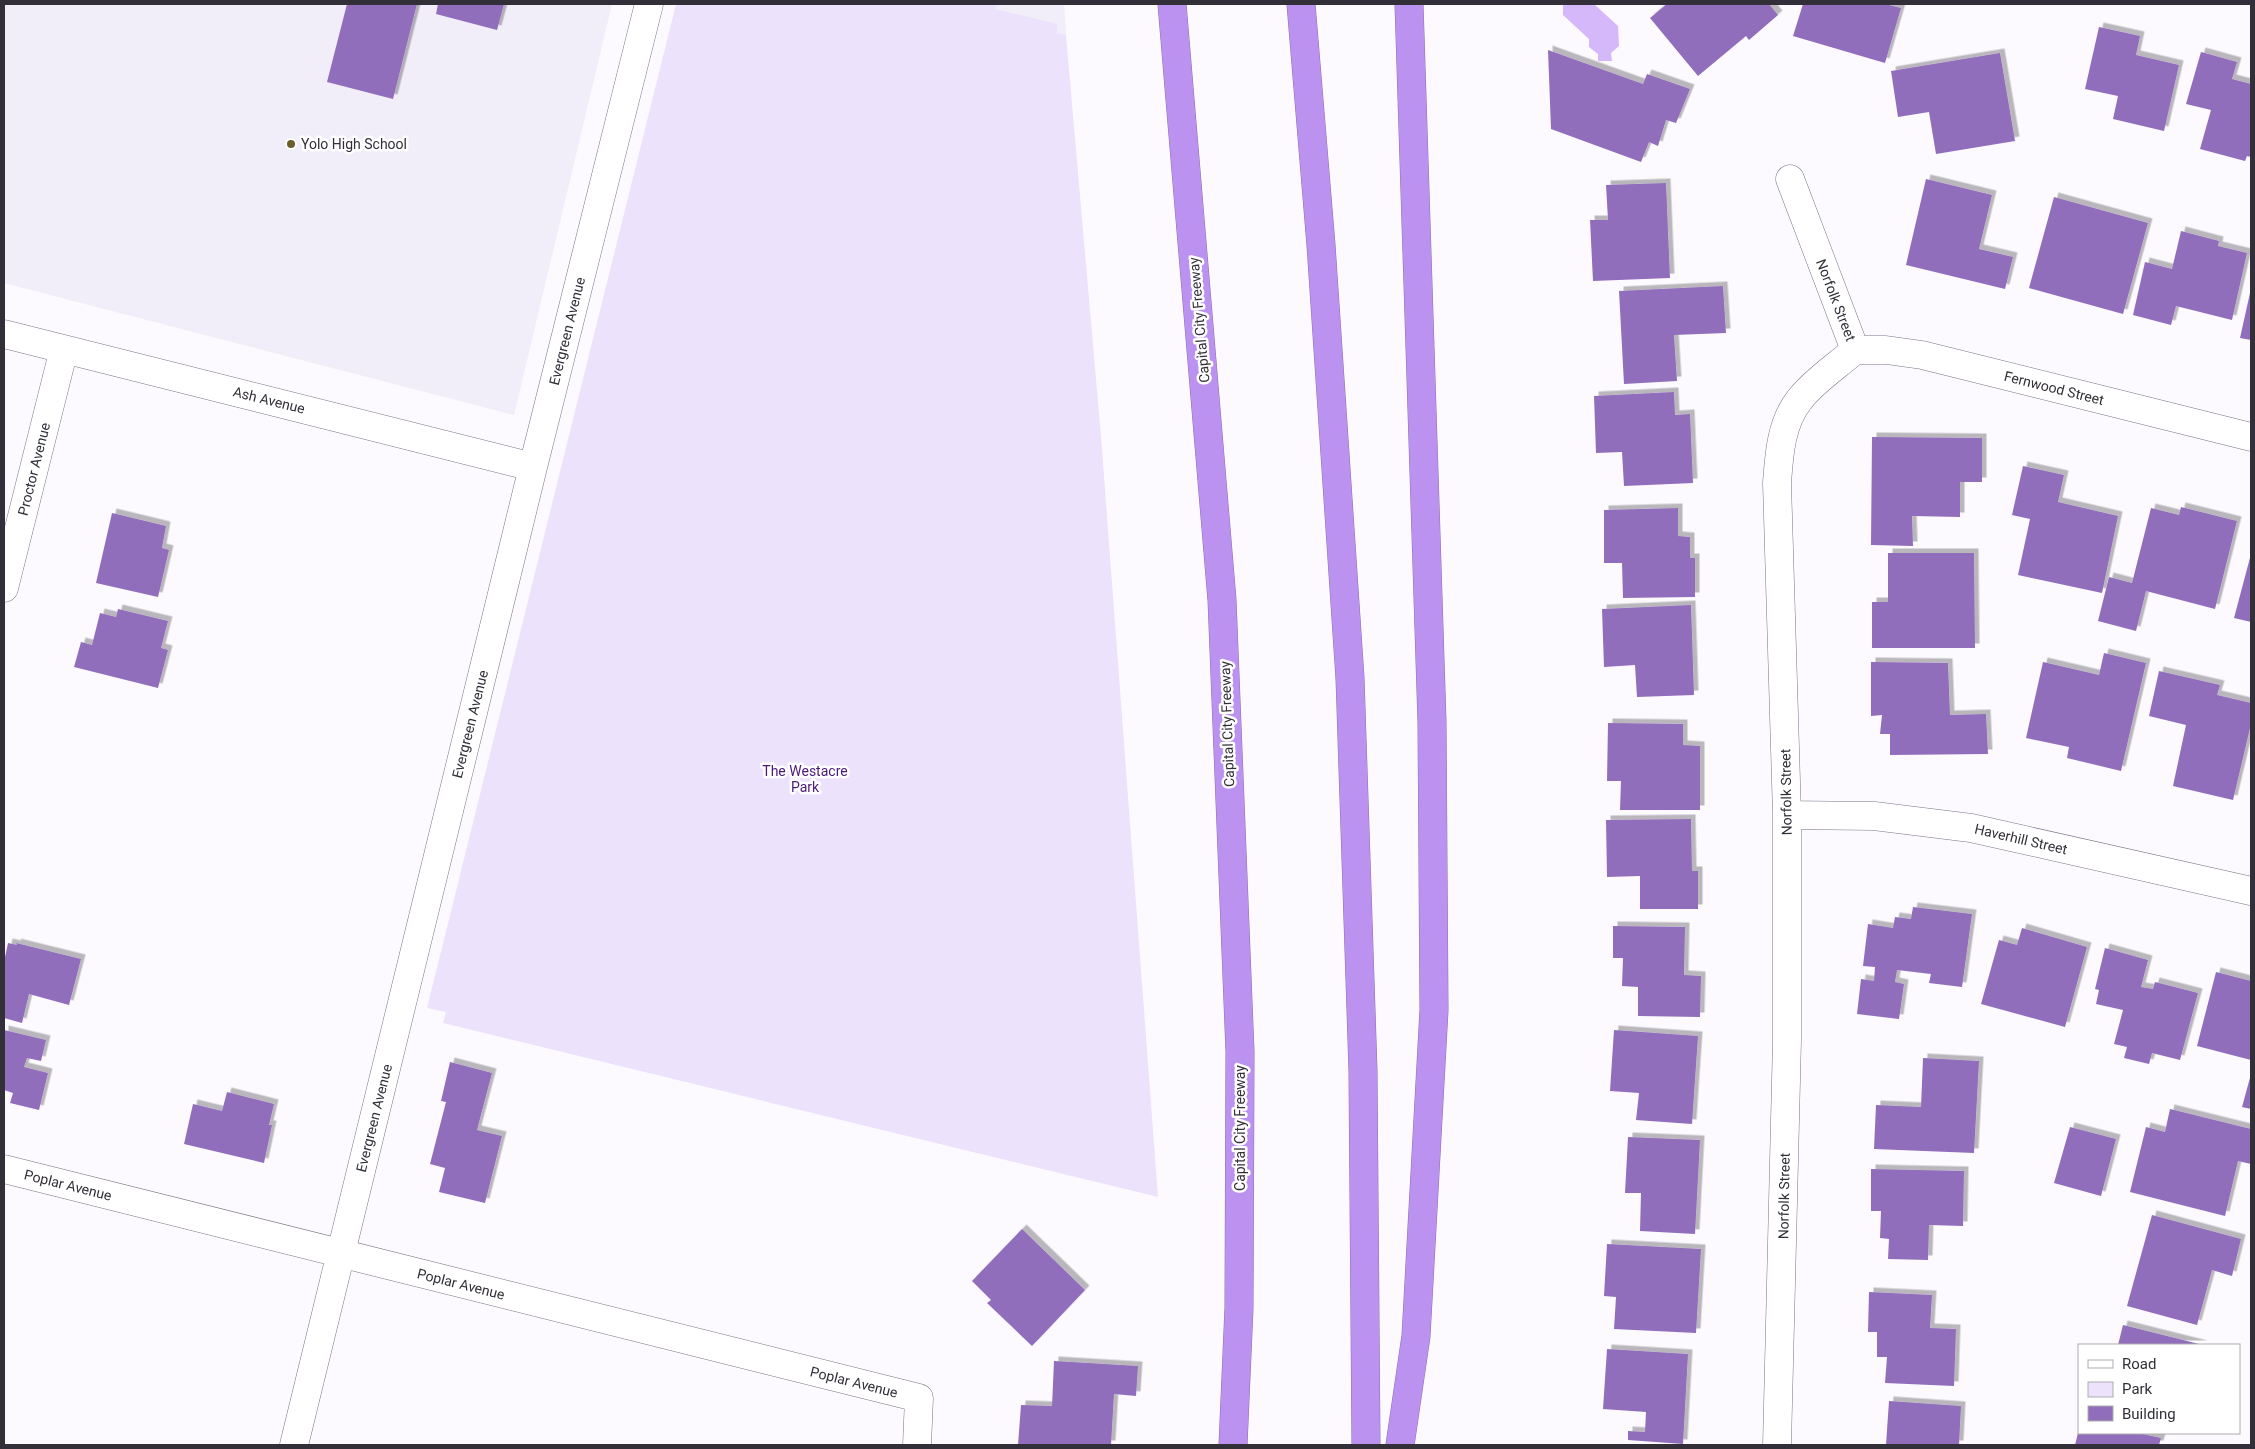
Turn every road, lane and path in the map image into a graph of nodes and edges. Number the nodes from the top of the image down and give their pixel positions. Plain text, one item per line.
1 (649, 4) edge
2 (1172, 4) edge
3 (1301, 4) edge
4 (1409, 4) edge
5 (1790, 179) dead end
6 (4, 334) edge
7 (64, 349) junction
8 (1855, 350) junction
9 (2251, 437) edge
10 (533, 467) junction
11 (4, 588) edge
12 (1787, 815) junction
13 (2251, 891) edge
14 (4, 1169) edge
15 (340, 1254) junction
16 (294, 1445) edge
17 (917, 1445) edge
18 (1233, 1445) edge
19 (1366, 1445) edge
20 (1400, 1445) edge
21 (1777, 1445) edge

1 - 10 street, Evergreen Avenue
2 - 18 highway, Capital City Freeway
3 - 19 highway
4 - 20 highway
5 - 8 street, Norfolk Street
6 - 7 street, Ash Avenue
7 - 10 street, Ash Avenue
7 - 11 street, Proctor Avenue
8 - 9 street, Fernwood Street
8 - 12 street, Norfolk Street
10 - 15 street, Evergreen Avenue
12 - 13 street, Haverhill Street
12 - 21 street, Norfolk Street
14 - 15 street, Poplar Avenue
15 - 16 street, Evergreen Avenue
15 - 17 street, Poplar Avenue

